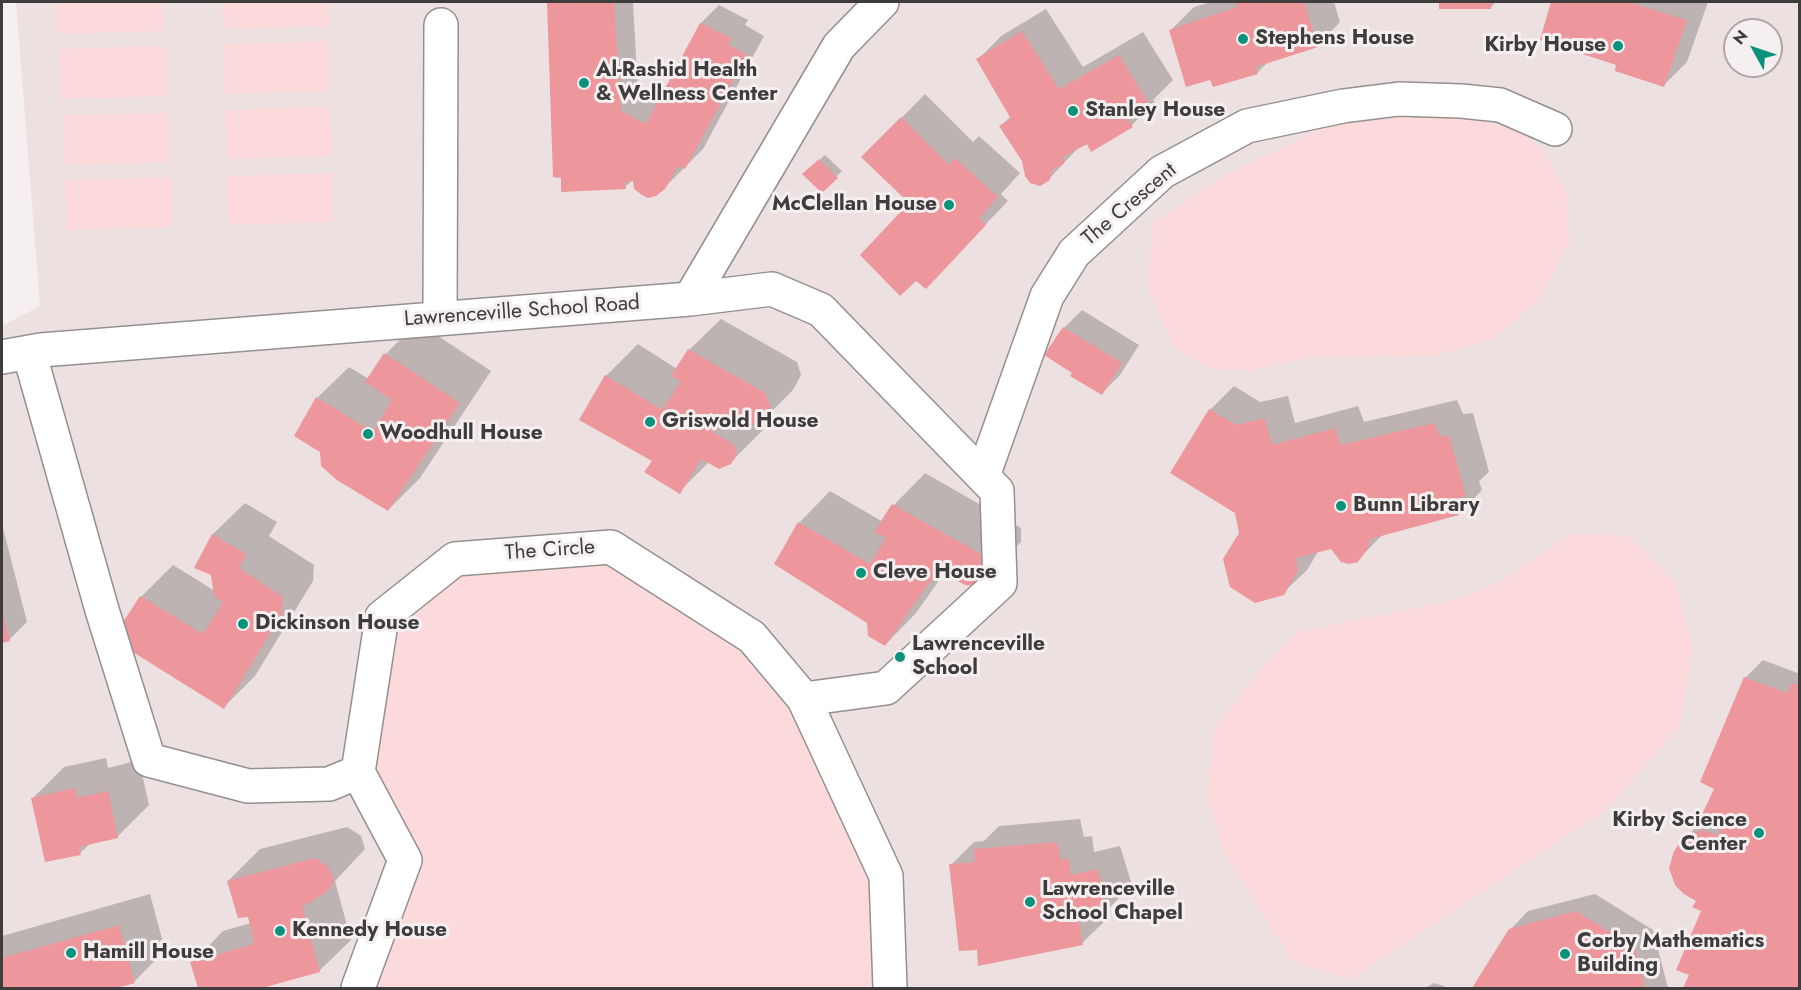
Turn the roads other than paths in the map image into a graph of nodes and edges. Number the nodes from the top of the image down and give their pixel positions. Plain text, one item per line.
1 (882, 2) edge
2 (441, 25) dead end
3 (1556, 129) dead end
4 (690, 299) junction
5 (440, 318) junction
6 (15, 355) edge
7 (983, 476) junction
8 (804, 699) junction
9 (357, 772) junction
10 (358, 988) edge
11 (890, 988) edge

1 - 4 street
2 - 5 street
3 - 7 street, The Crescent
4 - 5 street, Lawrenceville School Road
4 - 7 street, Lawrenceville School Road
5 - 6 street, Lawrenceville School Road
6 - 9 street
7 - 8 street, Lawrenceville School Road
8 - 9 street, The Circle
8 - 11 street, The Circle
9 - 10 street

